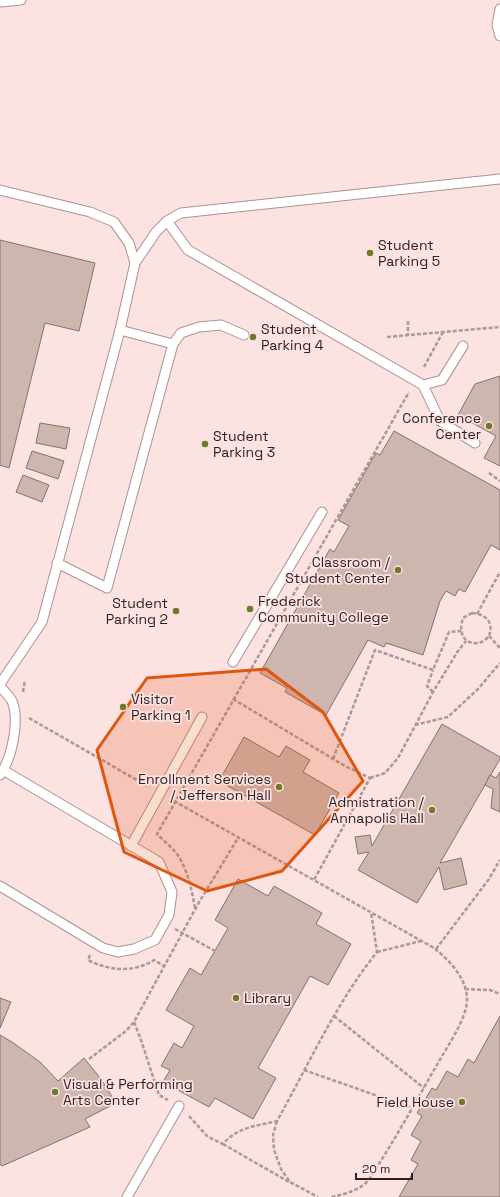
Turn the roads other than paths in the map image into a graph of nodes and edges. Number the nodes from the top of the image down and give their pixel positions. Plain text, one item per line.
1 (21, 0) edge
2 (0, 2) edge
3 (500, 9) edge
4 (500, 36) edge
5 (500, 179) edge
6 (0, 190) edge
7 (167, 221) junction
8 (135, 263) junction
9 (120, 330) junction
10 (244, 335) dead end
11 (172, 344) junction
12 (463, 346) dead end
13 (423, 385) junction
14 (475, 443) dead end
15 (322, 512) dead end
16 (58, 563) junction
17 (233, 662) dead end
18 (0, 685) edge
19 (202, 717) dead end
20 (2, 773) edge
21 (131, 846) junction
22 (0, 886) edge
23 (180, 1106) road end
24 (127, 1197) edge

1 - 2 lane
3 - 4 lane
5 - 7 lane
6 - 8 lane
7 - 8 lane
7 - 13 lane
8 - 9 lane
9 - 11 lane
9 - 16 lane
10 - 11 lane
11 - 16 lane
12 - 13 lane
13 - 14 lane
15 - 17 lane
16 - 18 lane
18 - 20 lane
19 - 21 lane
20 - 21 lane
21 - 22 lane
23 - 24 lane

